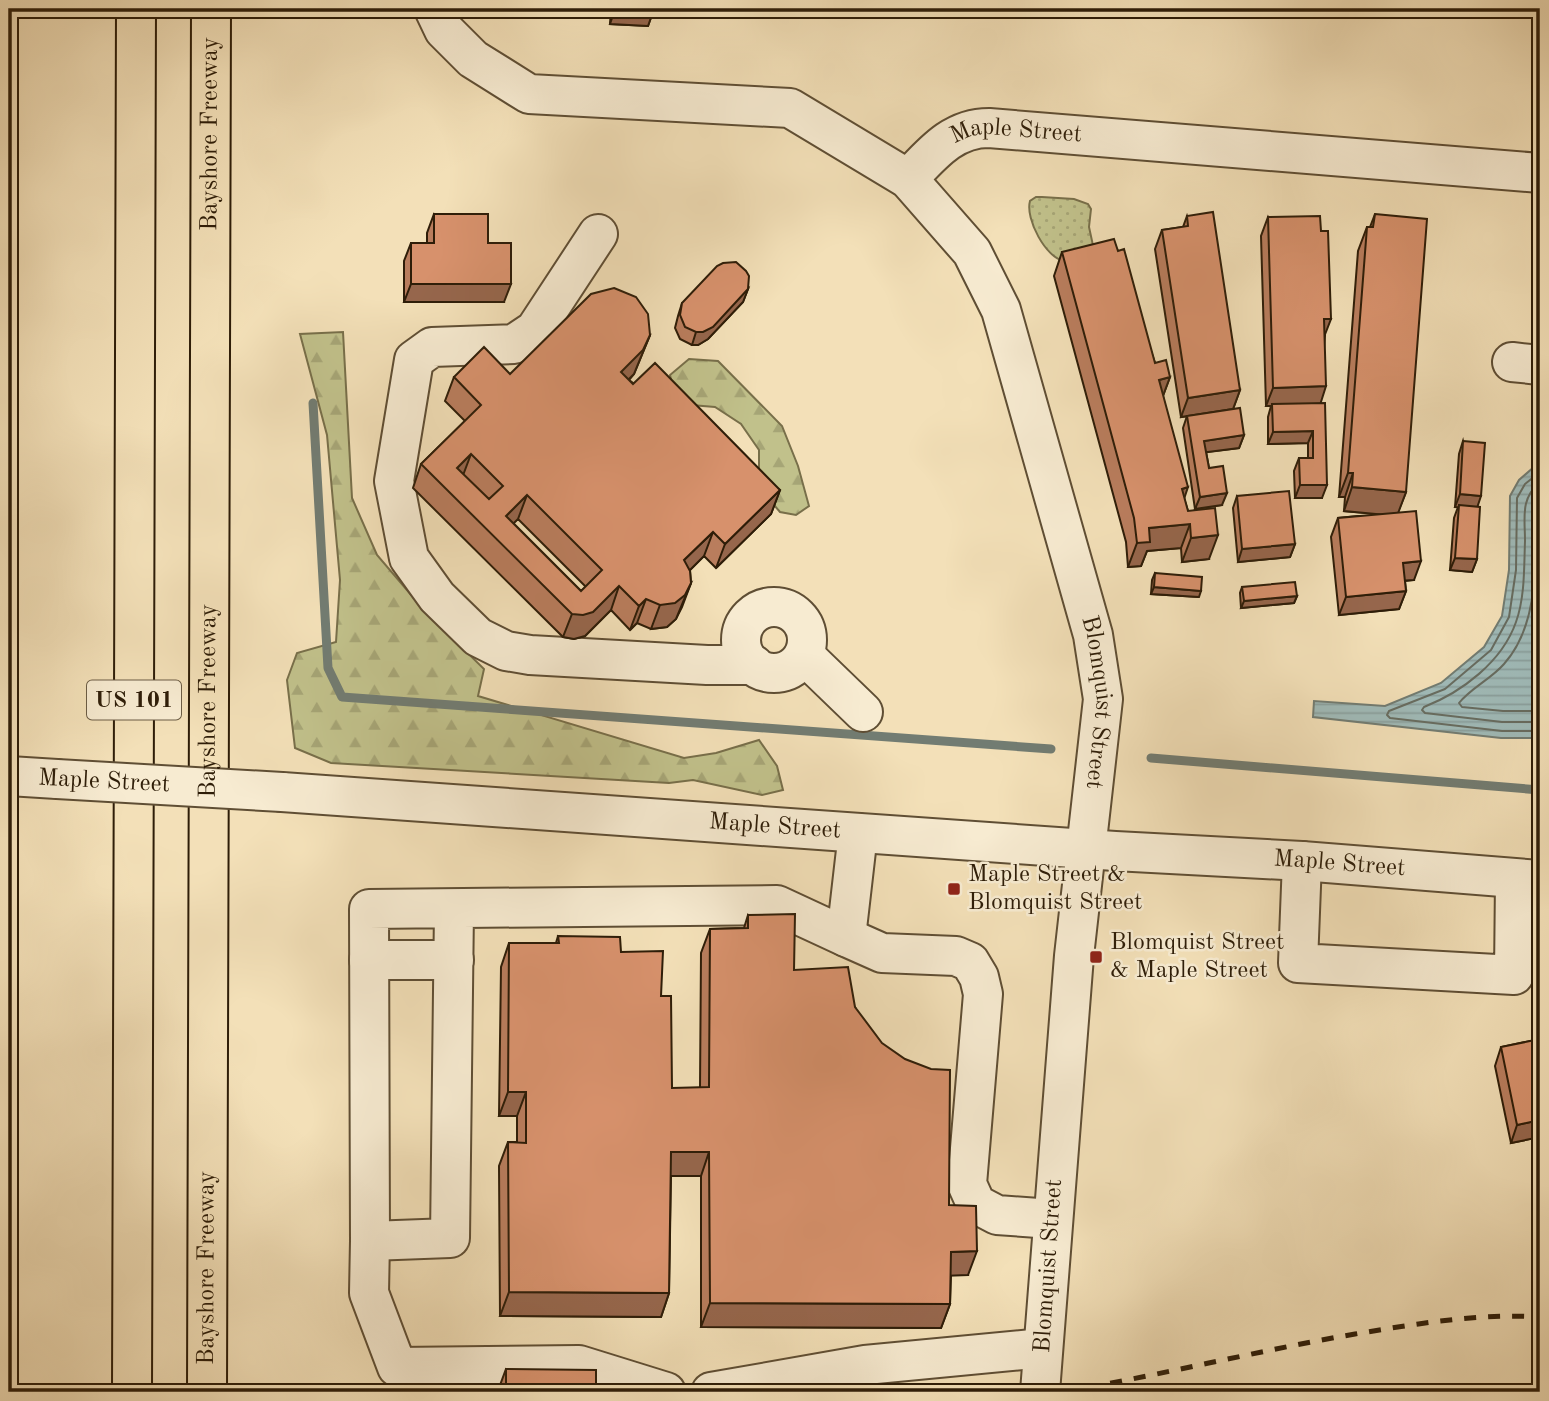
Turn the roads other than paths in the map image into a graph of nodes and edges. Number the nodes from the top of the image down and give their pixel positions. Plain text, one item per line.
1 (136, 9) edge
2 (211, 9) edge
3 (434, 9) edge
4 (1540, 173) edge
5 (908, 179) junction
6 (598, 234) dead end
7 (804, 655) junction
8 (754, 665) junction
9 (863, 712) dead end
10 (9, 776) edge
11 (858, 833) junction
12 (1085, 849) junction
13 (1302, 861) junction
14 (1528, 880) edge
15 (454, 909) junction
16 (846, 937) junction
17 (369, 960) junction
18 (454, 960) junction
19 (1052, 1219) junction
20 (370, 1241) junction
21 (1043, 1348) junction
22 (132, 1392) edge
23 (207, 1392) edge
24 (666, 1392) edge
25 (711, 1392) edge
26 (1040, 1392) edge

1 - 22 highway, US 101
2 - 23 highway, Bayshore Freeway / US 101
3 - 5 street
4 - 5 street, Maple Street
5 - 12 street, Blomquist Street
6 - 8 street
7 - 8 street
7 - 8 street
7 - 9 street
10 - 11 street, Maple Street, bridge
11 - 12 street, Maple Street
11 - 16 street
12 - 13 street, Maple Street
12 - 19 street, Blomquist Street
13 - 14 street, Maple Street
13 - 14 street
15 - 16 street
15 - 17 street
15 - 18 street
16 - 19 street
17 - 18 street
17 - 20 street
18 - 20 street
19 - 21 street, Blomquist Street
20 - 24 street
21 - 25 street
21 - 26 street, Blomquist Street

